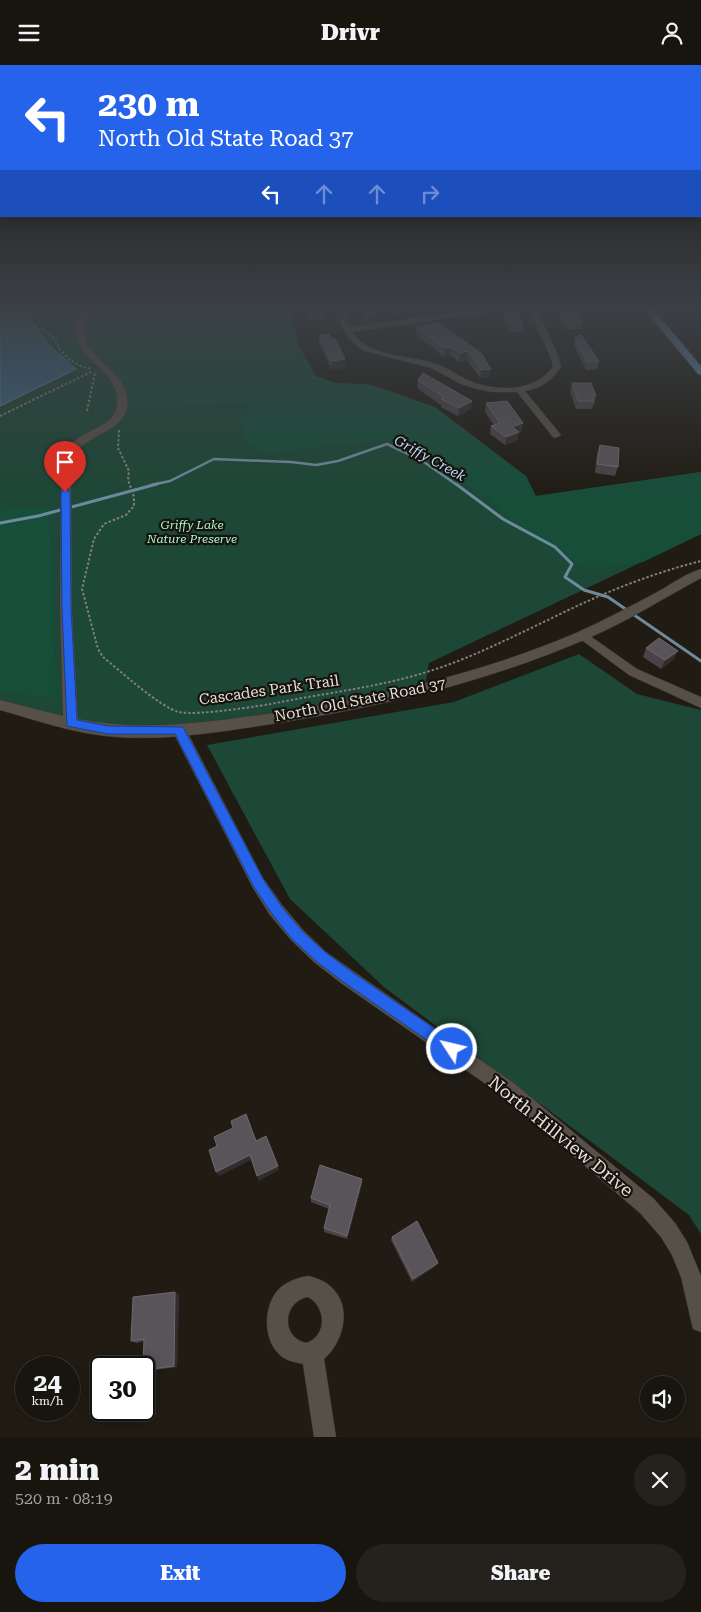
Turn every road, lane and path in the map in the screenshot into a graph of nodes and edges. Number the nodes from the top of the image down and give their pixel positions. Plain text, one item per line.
1 (96, 369) joint
2 (105, 369) edge
3 (442, 369) edge
4 (556, 369) edge
5 (519, 389) junction
6 (87, 411) dead end
7 (0, 416) edge
8 (110, 424) junction
9 (556, 435) dead end
10 (701, 561) edge
11 (701, 573) edge
12 (583, 635) junction
13 (701, 703) edge
14 (0, 705) edge
15 (71, 723) junction
16 (179, 730) junction
17 (701, 1321) edge
18 (312, 1352) dead end
19 (325, 1437) edge

1 - 6 path
1 - 7 path
2 - 8 street
3 - 5 street
4 - 5 street
5 - 9 street
8 - 10 path, Cascades Park Trail
8 - 15 street
11 - 12 street, North Old State Road 37
12 - 13 street
12 - 16 street, North Old State Road 37
14 - 15 street, North Old State Road 37
15 - 16 street, North Old State Road 37
16 - 17 street, North Hillview Drive
18 - 19 street

